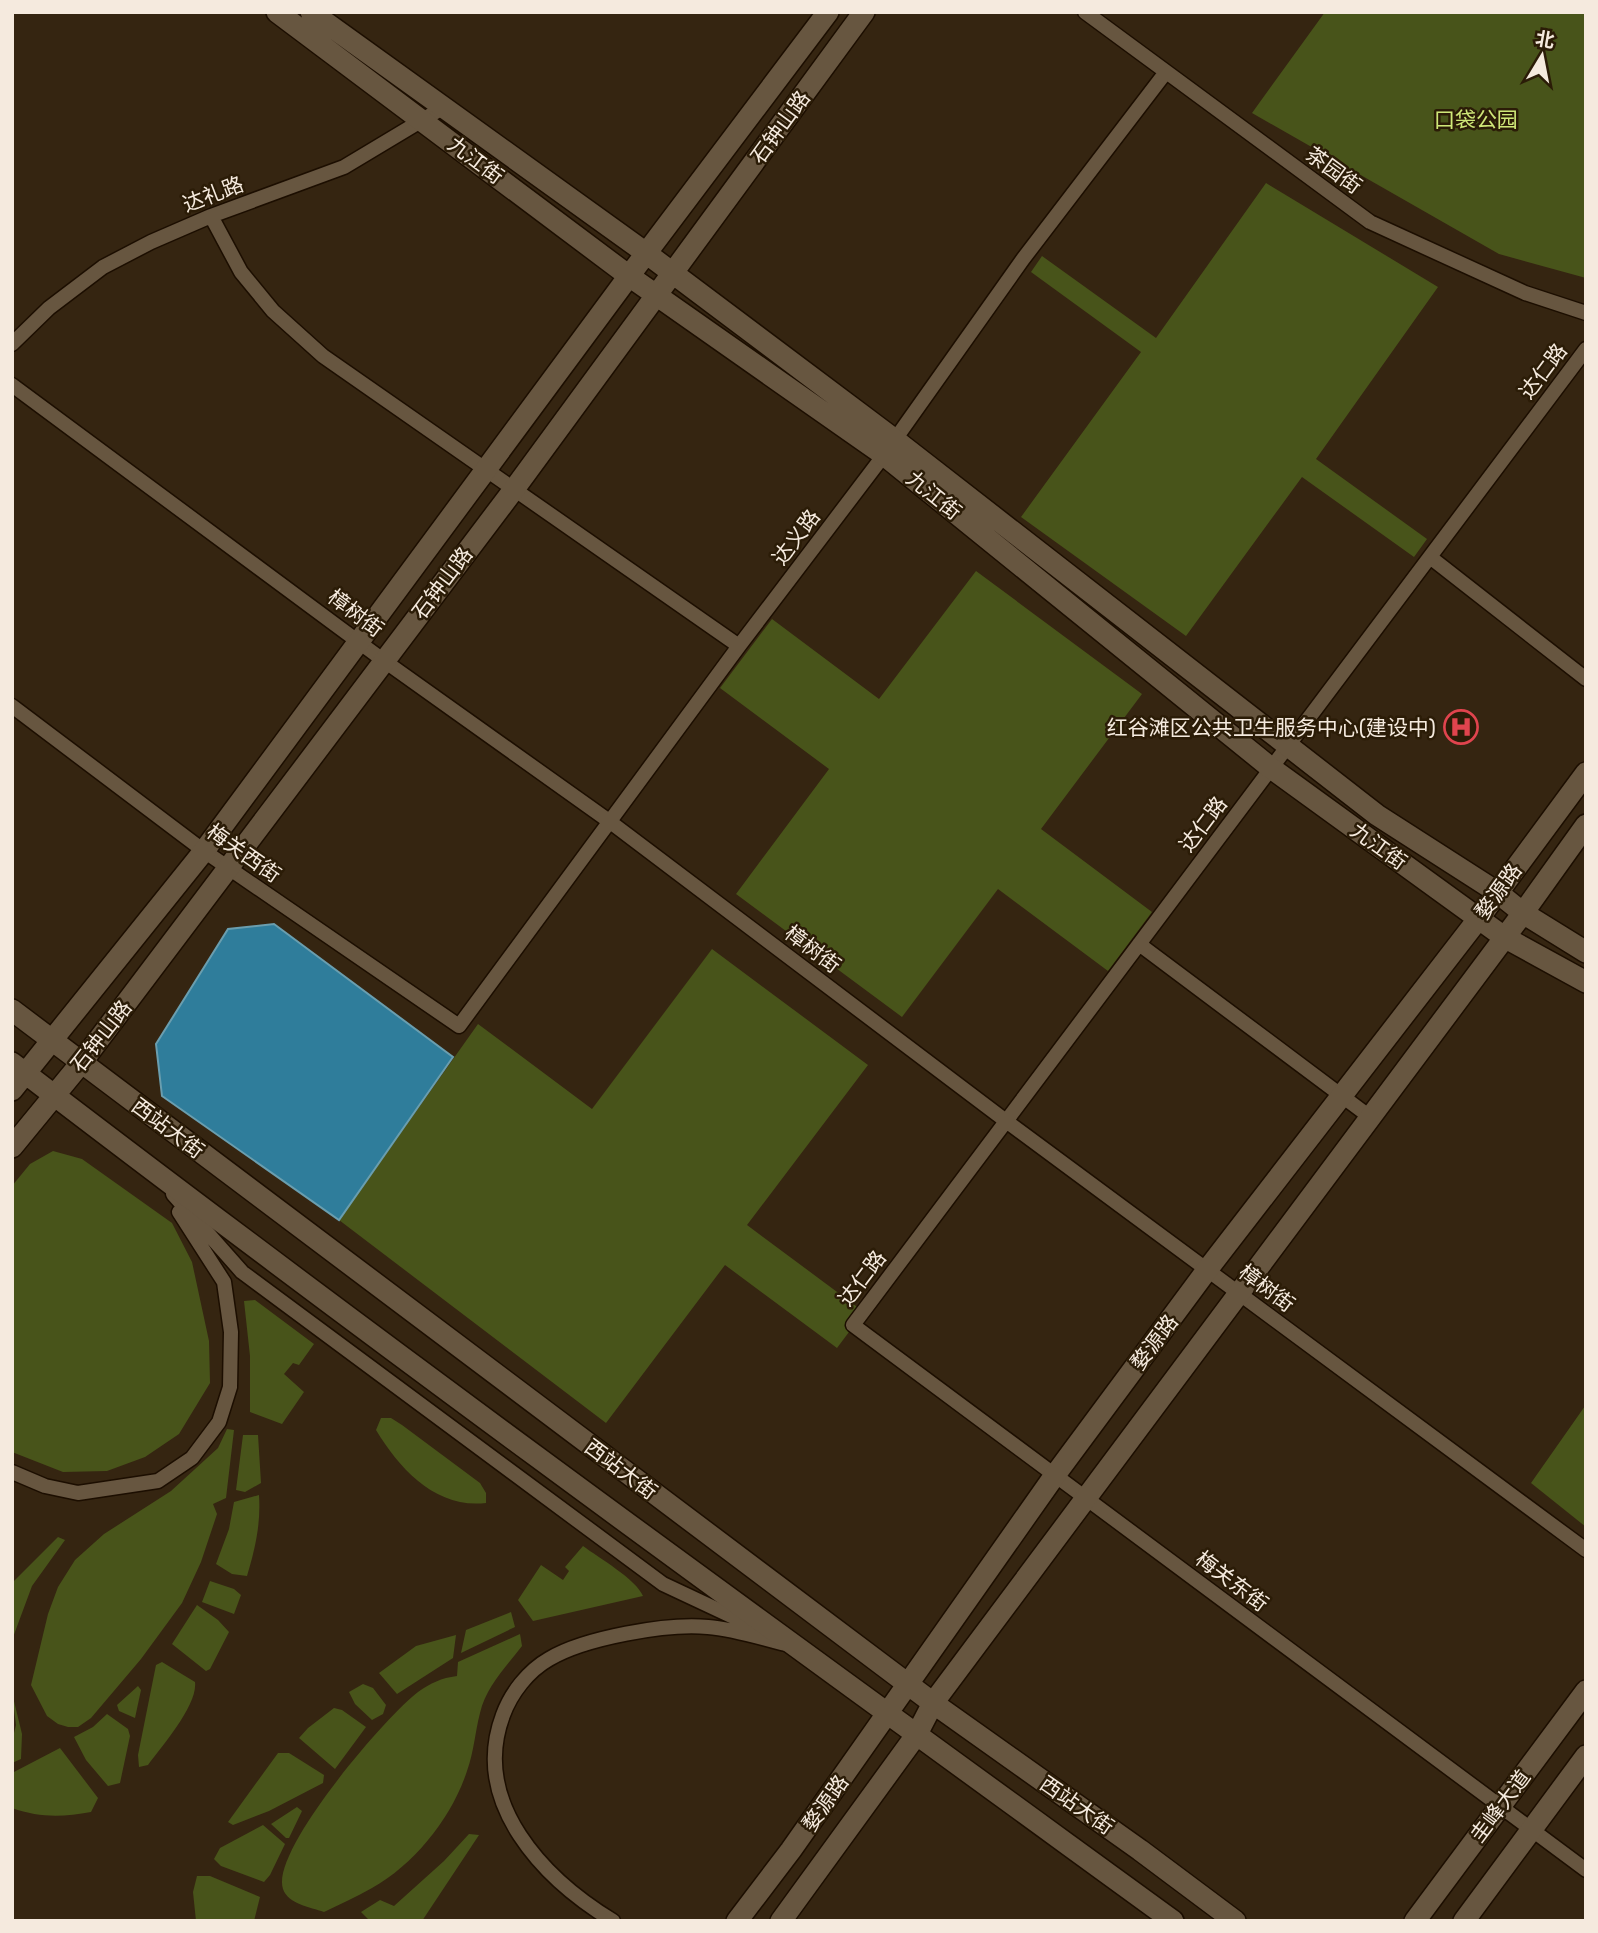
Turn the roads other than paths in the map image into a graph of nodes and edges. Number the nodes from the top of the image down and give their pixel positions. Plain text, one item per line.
1 (277, 12) edge
2 (311, 12) edge
3 (828, 12) edge
4 (864, 12) edge
5 (1085, 12) edge
6 (1166, 72) junction
7 (444, 107) junction
8 (423, 120) junction
9 (211, 216) junction
10 (646, 253) junction
11 (672, 274) junction
12 (629, 276) junction
13 (656, 295) junction
14 (1586, 313) edge
15 (12, 344) edge
16 (1586, 349) edge
17 (12, 384) edge
18 (890, 448) junction
19 (488, 469) junction
20 (514, 488) junction
21 (1430, 557) junction
22 (360, 642) junction
23 (739, 646) junction
24 (383, 660) junction
25 (1586, 679) edge
26 (12, 706) edge
27 (1288, 746) junction
28 (1271, 768) junction
29 (1586, 774) edge
30 (610, 821) junction
31 (1586, 825) edge
32 (204, 851) junction
33 (228, 869) junction
34 (1497, 892) junction
35 (1523, 913) junction
36 (1479, 918) junction
37 (1504, 937) junction
38 (1139, 944) junction
39 (1586, 952) edge
40 (1586, 982) edge
41 (12, 1010) edge
42 (458, 1026) joint
43 (54, 1040) junction
44 (81, 1063) junction
45 (17, 1076) edge
46 (52, 1095) junction
47 (1342, 1096) junction
48 (1370, 1117) junction
49 (1006, 1121) junction
50 (12, 1146) edge
51 (154, 1173) junction
52 (1208, 1270) junction
53 (1238, 1293) junction
54 (853, 1325) joint
55 (12, 1472) edge
56 (1055, 1475) junction
57 (1086, 1498) junction
58 (1586, 1550) edge
59 (793, 1646) junction
60 (909, 1684) junction
61 (1586, 1692) edge
62 (933, 1703) junction
63 (888, 1713) junction
64 (917, 1734) junction
65 (1586, 1756) edge
66 (1499, 1806) junction
67 (1533, 1830) junction
68 (1586, 1870) edge
69 (802, 1893) junction
70 (737, 1920) edge
71 (613, 1921) edge
72 (781, 1921) edge
73 (790, 1921) edge
74 (1173, 1921) edge
75 (1235, 1921) edge
76 (1415, 1921) edge
77 (1464, 1921) edge

1 - 8 street, 九江街
2 - 7 street, 九江街
3 - 10 street, 石钟山路
4 - 11 street, 石钟山路
5 - 6 street, 茶园街
6 - 14 street, 茶园街
6 - 18 street, 达义路
7 - 8 street, 达礼路
7 - 10 street, 九江街
8 - 9 street, 达礼路
8 - 12 street, 九江街
9 - 15 street, 达礼路
9 - 19 street
10 - 11 street, 九江街
10 - 12 street, 石钟山路
11 - 13 street, 石钟山路
11 - 18 street, 九江街
12 - 13 street, 九江街
12 - 19 street, 石钟山路
13 - 18 street, 九江街
13 - 20 street, 石钟山路
16 - 21 street, 达仁路
17 - 22 street, 樟树街
18 - 23 street, 达义路
18 - 27 street, 九江街
18 - 28 street, 九江街
19 - 20 street
19 - 22 street, 石钟山路
20 - 23 street
20 - 24 street, 石钟山路
21 - 25 street
21 - 27 street, 达仁路
22 - 24 street, 樟树街
22 - 32 street, 石钟山路
23 - 30 street, 达义路
24 - 30 street, 樟树街
24 - 33 street, 石钟山路
26 - 32 street, 梅关西街
27 - 28 street, 达仁路
27 - 34 street, 九江街
28 - 36 street, 九江街
28 - 38 street, 达仁路
29 - 34 street, 婺源路
30 - 42 street, 达义路
30 - 49 street, 樟树街
31 - 35 street, 婺源路
32 - 33 street, 梅关西街
32 - 43 street, 石钟山路
33 - 42 street, 梅关西街
33 - 44 street, 石钟山路
34 - 35 street, 九江街
34 - 36 street, 婺源路
35 - 37 street, 婺源路
35 - 39 street, 九江街
36 - 37 street, 九江街
36 - 47 street, 婺源路
37 - 40 street, 九江街
37 - 48 street, 婺源路
38 - 47 street
38 - 49 street, 达仁路
41 - 43 street, 西站大街
43 - 44 street, 西站大街
43 - 45 street, 石钟山路
44 - 46 street, 石钟山路
44 - 60 street, 西站大街
45 - 46 street, 西站大街
46 - 50 street, 石钟山路
46 - 51 street, 西站大街
47 - 48 street
47 - 52 street, 婺源路
48 - 53 street, 婺源路
49 - 52 street, 樟树街
49 - 54 street, 达仁路
51 - 55 street
51 - 59 street, 西站大街
52 - 53 street, 樟树街
52 - 56 street, 婺源路
53 - 57 street, 婺源路
53 - 58 street, 樟树街
54 - 56 street, 梅关东街
56 - 57 street, 梅关东街
56 - 60 street, 婺源路
57 - 62 street, 婺源路
57 - 66 street, 梅关东街
59 - 63 street, 西站大街
59 - 71 street
60 - 62 street, 西站大街
60 - 63 street, 婺源路
61 - 66 street, 圭峰大道
62 - 64 street, 婺源路
62 - 75 street, 西站大街
63 - 64 street, 西站大街
63 - 70 street, 婺源路
64 - 69 street, 婺源路
64 - 74 street, 西站大街
65 - 67 street, 圭峰大道
66 - 67 street, 梅关东街
66 - 76 street, 圭峰大道
67 - 68 street, 梅关东街
67 - 77 street, 圭峰大道
69 - 72 street, 婺源路
69 - 73 street

